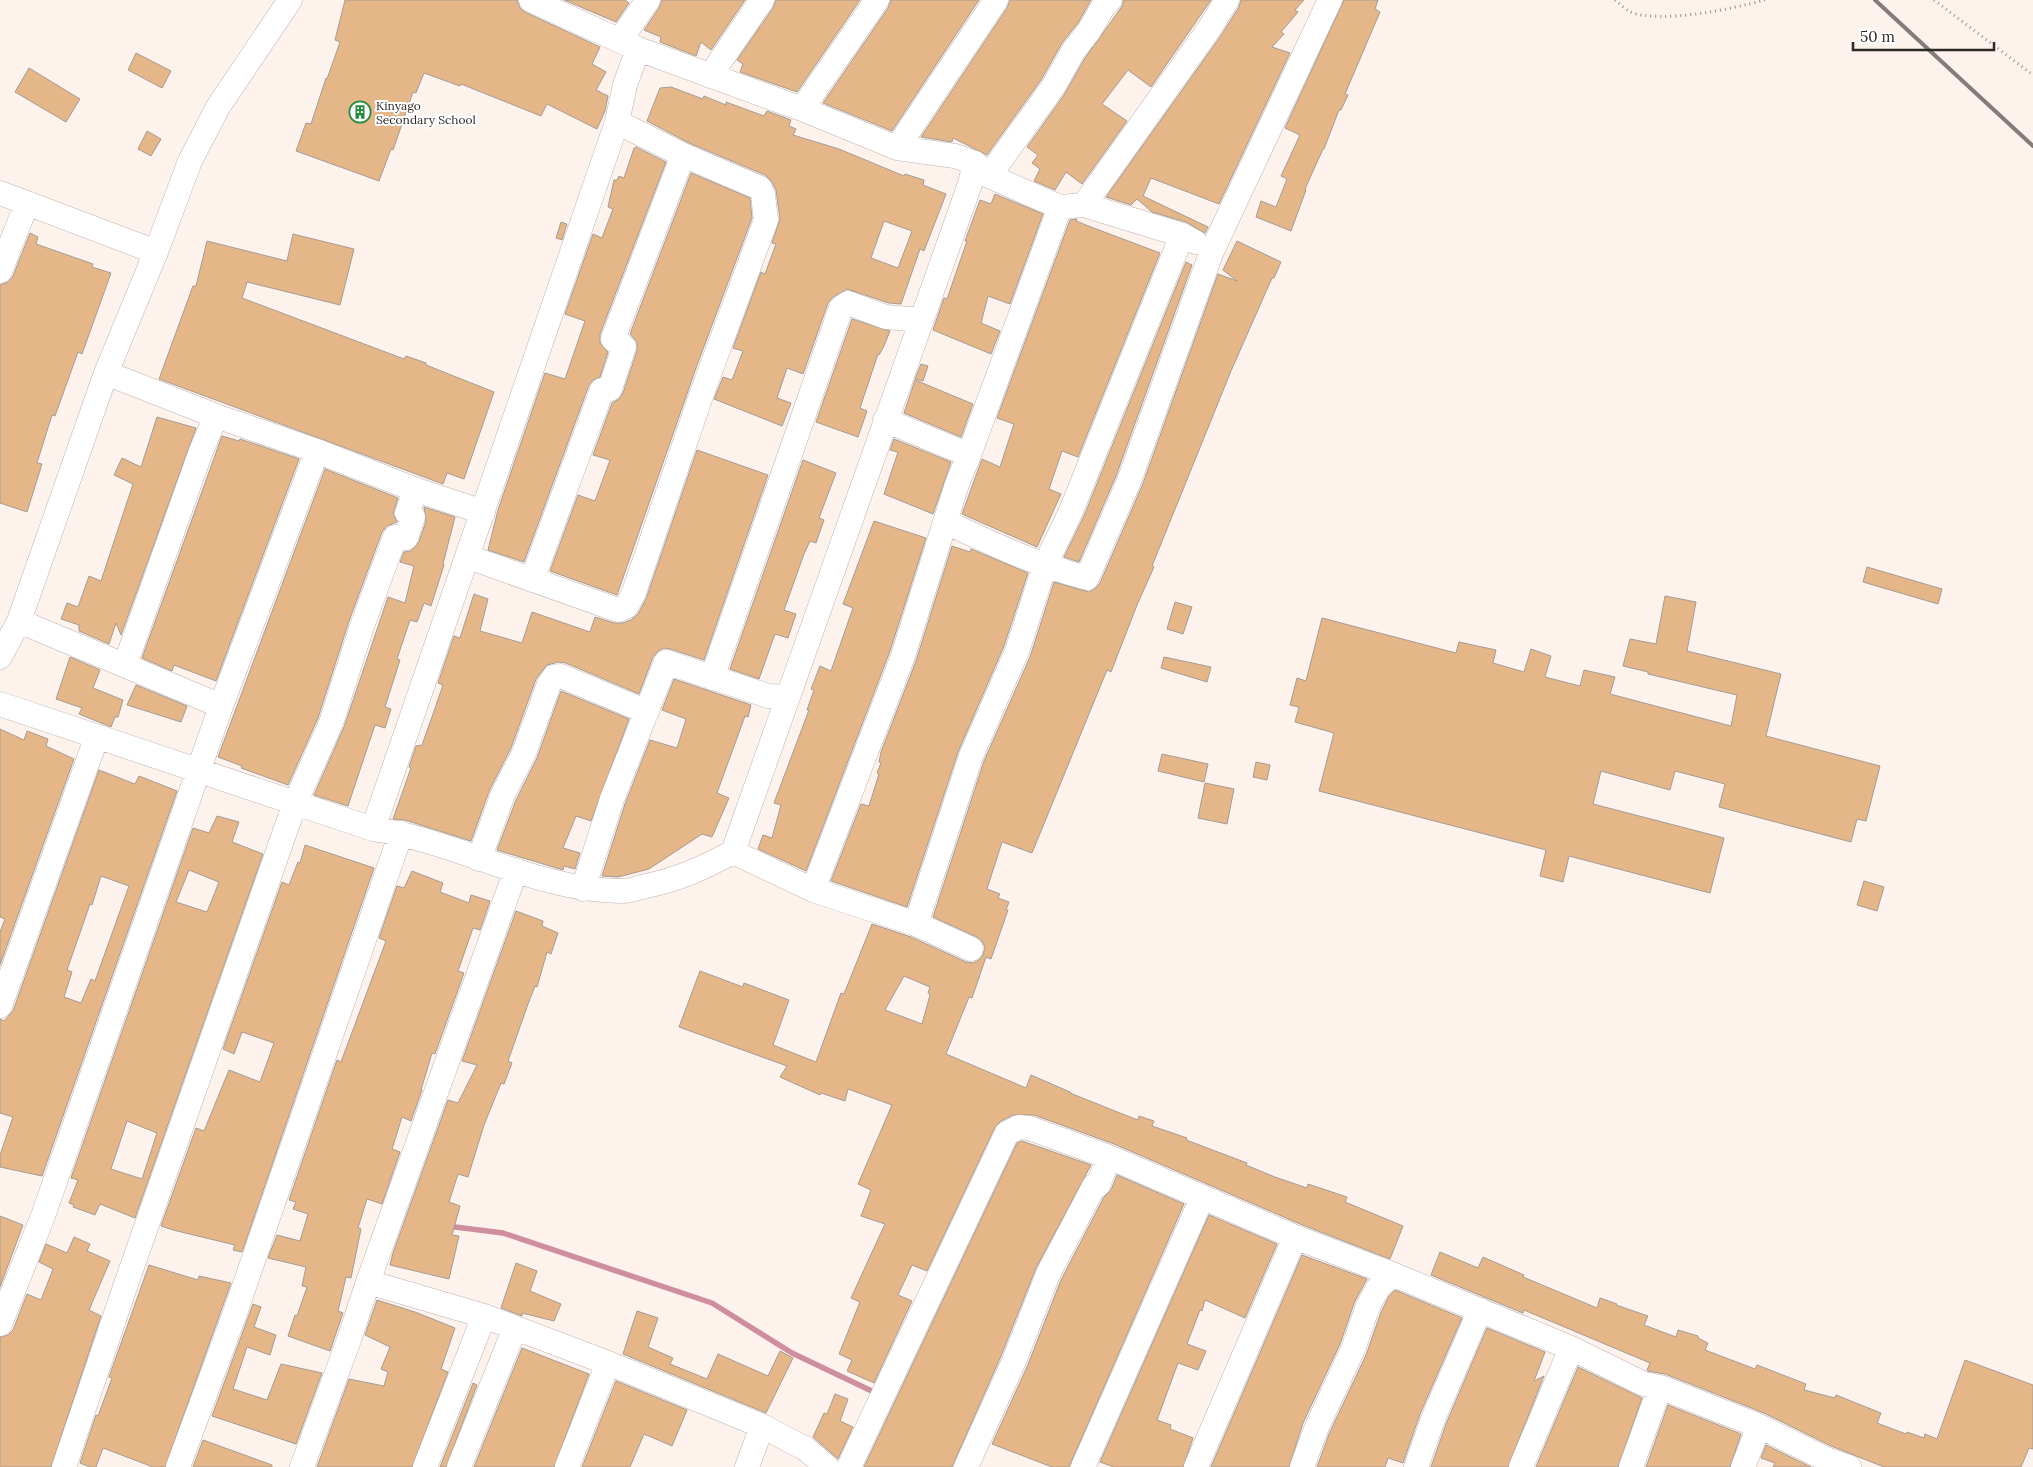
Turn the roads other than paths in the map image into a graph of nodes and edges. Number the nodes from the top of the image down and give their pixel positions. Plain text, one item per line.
1 (290, 0) edge
2 (531, 0) edge
3 (648, 0) edge
4 (762, 0) edge
5 (877, 0) edge
6 (996, 0) edge
7 (1110, 0) edge
8 (1227, 0) edge
9 (1330, 0) edge
10 (629, 45) junction
11 (710, 76) junction
12 (802, 109) junction
13 (616, 122) junction
14 (897, 148) junction
15 (683, 155) junction
16 (982, 170) junction
17 (0, 193) edge
18 (27, 203) junction
19 (1084, 205) junction
20 (1060, 207) junction
21 (1182, 235) junction
22 (1212, 251) junction
23 (156, 252) junction
24 (0, 271) edge
25 (921, 320) junction
26 (106, 373) junction
27 (216, 416) junction
28 (885, 420) junction
29 (317, 451) junction
30 (969, 455) junction
31 (416, 490) junction
32 (483, 512) junction
33 (946, 522) junction
34 (468, 557) junction
35 (1045, 565) junction
36 (532, 580) junction
37 (19, 620) junction
38 (0, 657) edge
39 (125, 665) junction
40 (712, 678) junction
41 (788, 697) junction
42 (0, 704) edge
43 (221, 706) junction
44 (646, 712) junction
45 (97, 736) junction
46 (198, 770) junction
47 (295, 803) junction
48 (373, 829) junction
49 (402, 833) junction
50 (734, 852) junction
51 (479, 859) junction
52 (516, 870) junction
53 (583, 889) junction
54 (813, 890) junction
55 (916, 924) junction
56 (971, 949) dead end
57 (0, 1006) edge
58 (1110, 1157) junction
59 (1202, 1198) junction
60 (1295, 1237) junction
61 (1392, 1274) junction
62 (368, 1282) junction
63 (1480, 1310) junction
64 (484, 1316) junction
65 (0, 1324) edge
66 (514, 1328) junction
67 (1571, 1348) junction
68 (608, 1363) junction
69 (1660, 1387) junction
70 (762, 1426) junction
71 (1759, 1426) junction
72 (64, 1467) edge
73 (178, 1467) edge
74 (302, 1467) edge
75 (425, 1467) edge
76 (459, 1467) edge
77 (568, 1467) edge
78 (747, 1467) edge
79 (827, 1467) edge
80 (849, 1467) edge
81 (966, 1467) edge
82 (1083, 1467) edge
83 (1196, 1467) edge
84 (1302, 1467) edge
85 (1416, 1467) edge
86 (1521, 1467) edge
87 (1631, 1467) edge
88 (1743, 1467) edge
89 (1849, 1467) edge

1 - 23 street
2 - 10 street
3 - 10 street
4 - 11 street
5 - 12 street
6 - 14 street
7 - 16 street
8 - 19 street
9 - 22 street
10 - 11 street
10 - 13 street
11 - 12 street
12 - 14 street
13 - 15 street
13 - 32 street
14 - 16 street
15 - 36 street
15 - 36 street
16 - 20 street
16 - 25 street
17 - 18 street
18 - 23 street
18 - 24 street
19 - 20 street
19 - 21 street
20 - 30 street
21 - 22 street
21 - 35 street
22 - 35 street
23 - 26 street
25 - 28 street
25 - 40 street
26 - 27 street
26 - 37 street
27 - 29 street
27 - 39 street
28 - 30 street
28 - 41 street
29 - 31 street
29 - 43 street
30 - 33 street
31 - 32 street
31 - 47 street
32 - 34 street
33 - 35 street
33 - 54 street
34 - 36 street
34 - 48 street
35 - 55 street
37 - 38 street
37 - 39 street
39 - 43 street
40 - 41 street
40 - 44 street
41 - 50 street
42 - 45 street
43 - 46 street
44 - 51 street
44 - 53 street
45 - 46 street
45 - 57 street
46 - 47 street
46 - 65 street
47 - 48 street
47 - 72 street
48 - 49 street
49 - 51 street
49 - 73 street
50 - 53 street
50 - 54 street
51 - 52 street
52 - 53 street
52 - 62 street
54 - 55 street
55 - 56 street
58 - 59 street
58 - 80 street
58 - 81 street
59 - 60 street
59 - 82 street
60 - 61 street
60 - 83 street
61 - 63 street
61 - 84 street
62 - 64 street
62 - 74 street
63 - 67 street
63 - 85 street
64 - 66 street
64 - 75 street
66 - 68 street
66 - 76 street
67 - 69 street
67 - 86 street
68 - 70 street
68 - 77 street
69 - 71 street
69 - 87 street
70 - 78 street
70 - 79 street
71 - 88 street
71 - 89 street

